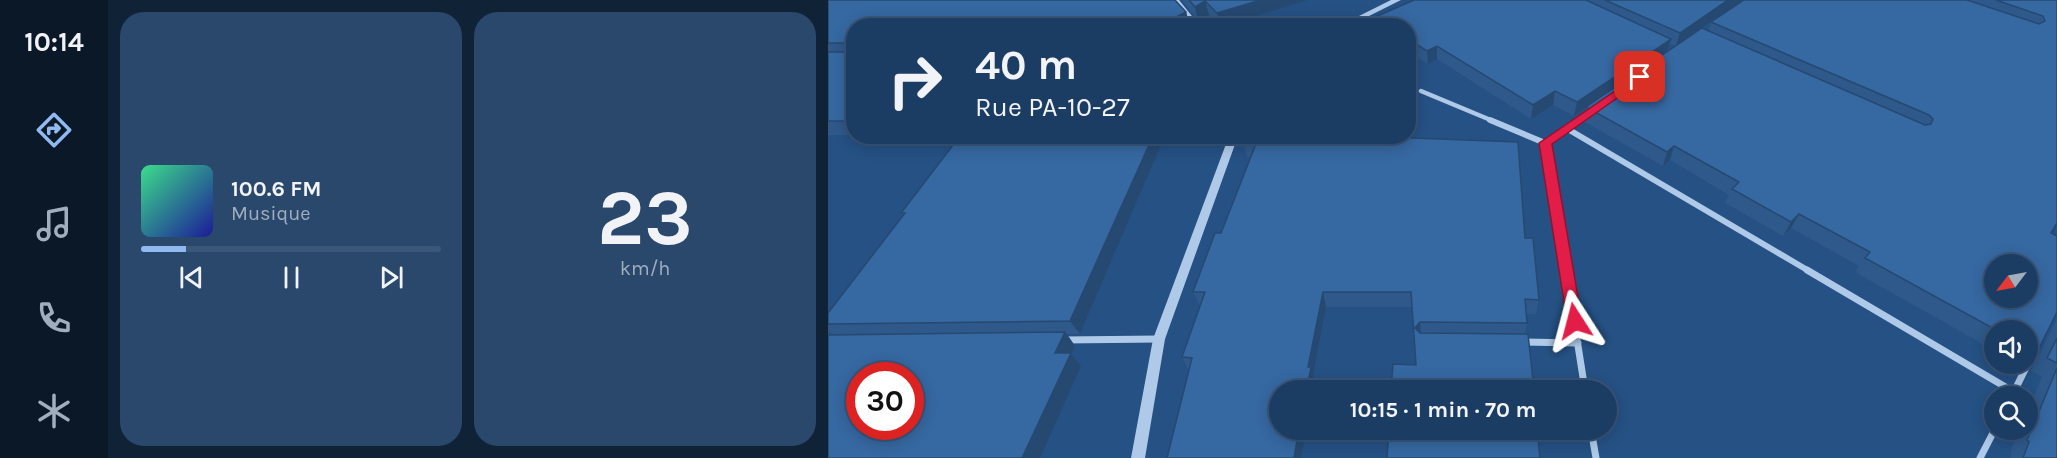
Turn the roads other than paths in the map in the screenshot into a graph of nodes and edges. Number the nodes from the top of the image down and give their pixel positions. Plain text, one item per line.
1 (1175, 0) edge
2 (1394, 0) edge
3 (1190, 18) edge
4 (1358, 18) edge
5 (1421, 91) dead end
6 (1593, 109) edge
7 (1566, 128) junction
8 (1545, 143) junction
9 (1231, 144) edge
10 (1159, 339) junction
11 (2041, 339) edge
12 (1053, 340) edge
13 (1511, 342) edge
14 (1578, 343) junction
15 (1584, 380) edge
16 (2000, 386) edge
17 (2017, 386) edge
18 (1593, 440) edge
19 (1989, 440) edge
20 (1138, 458) edge
21 (1596, 458) edge
22 (1980, 458) edge

1 - 3 street
2 - 4 street
5 - 8 street
6 - 7 street
7 - 8 street
7 - 16 street
8 - 14 street
9 - 10 street
10 - 12 street
10 - 20 street
11 - 17 street
13 - 14 street
14 - 15 street
18 - 21 street
19 - 22 street

